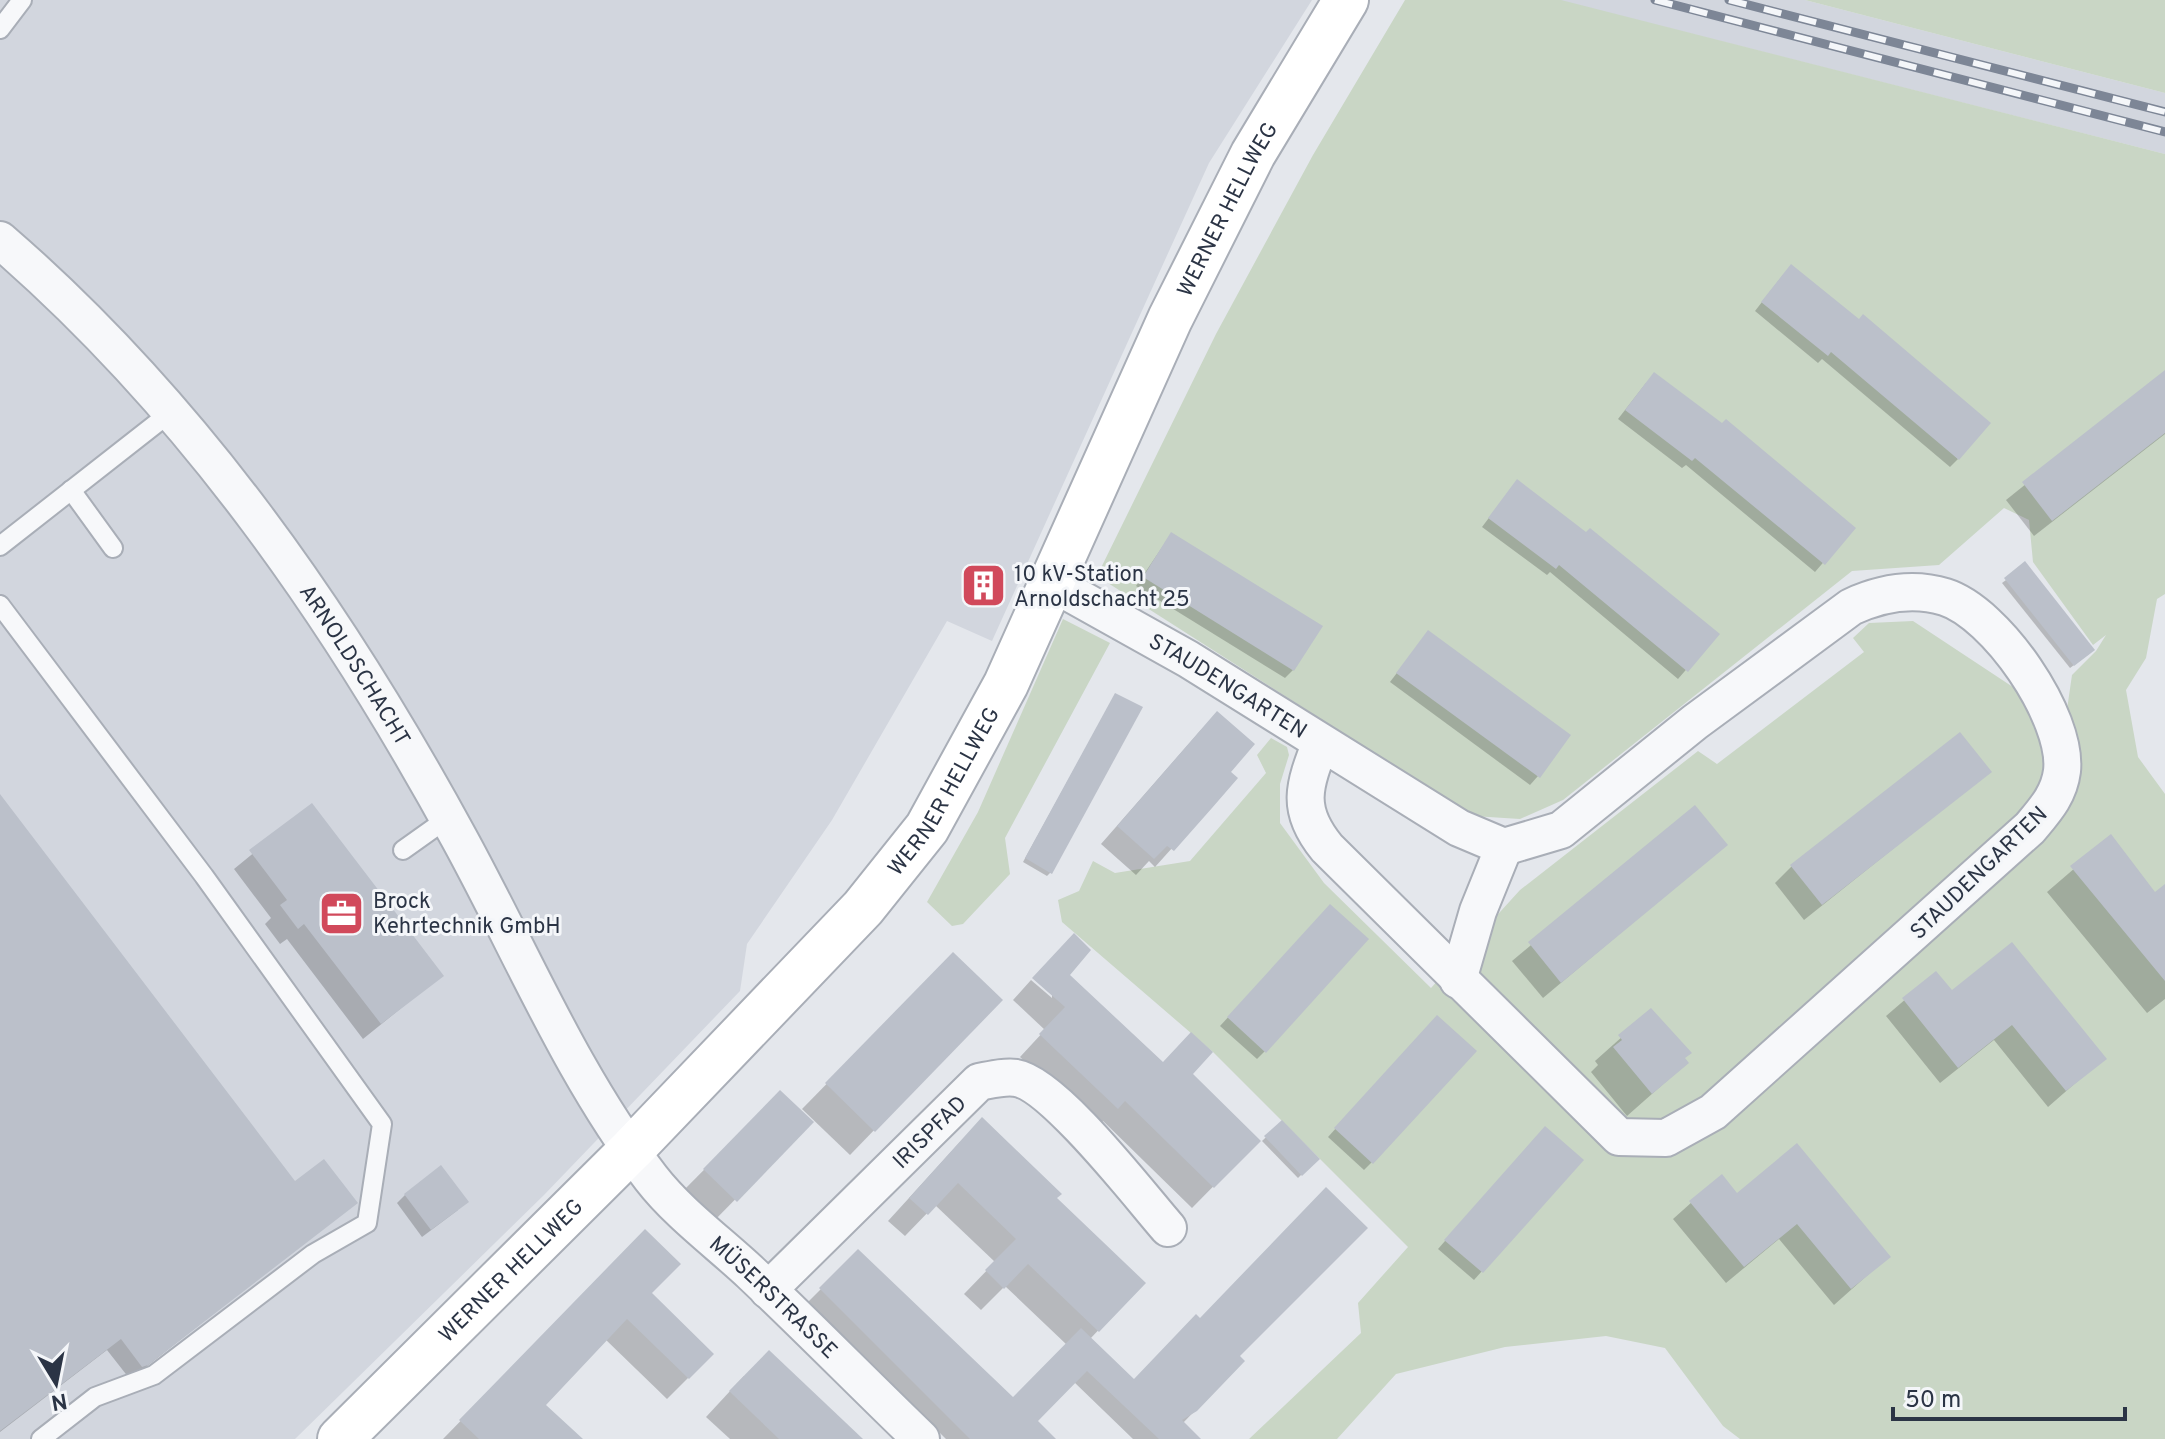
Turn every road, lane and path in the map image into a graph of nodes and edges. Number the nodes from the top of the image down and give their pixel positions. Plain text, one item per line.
1 (22, 0) edge
2 (1346, 0) edge
3 (0, 29) edge
4 (0, 240) edge
5 (171, 412) junction
6 (71, 490) junction
7 (0, 546) edge
8 (113, 548) dead end
9 (1052, 583) junction
10 (0, 605) edge
11 (1321, 742) junction
12 (448, 818) junction
13 (1504, 847) junction
14 (403, 850) dead end
15 (1458, 980) junction
16 (632, 1149) junction
17 (1168, 1228) dead end
18 (768, 1290) junction
19 (41, 1439) edge
20 (340, 1439) edge
21 (921, 1439) edge

1 - 3 lane
2 - 9 main road, WERNER HELLWEG
4 - 5 street, ARNOLDSCHACHT
5 - 6 lane
5 - 12 street, ARNOLDSCHACHT
6 - 7 lane
6 - 8 lane
9 - 11 street, STAUDENGARTEN
9 - 16 main road, WERNER HELLWEG
10 - 19 lane
11 - 13 street, STAUDENGARTEN
11 - 15 street, STAUDENGARTEN
12 - 14 lane
12 - 16 street, ARNOLDSCHACHT
13 - 15 street
13 - 15 street, STAUDENGARTEN
16 - 18 street, MÜSERSTRASSE
16 - 20 main road, WERNER HELLWEG
17 - 18 street, IRISPFAD
18 - 21 street, MÜSERSTRASSE

